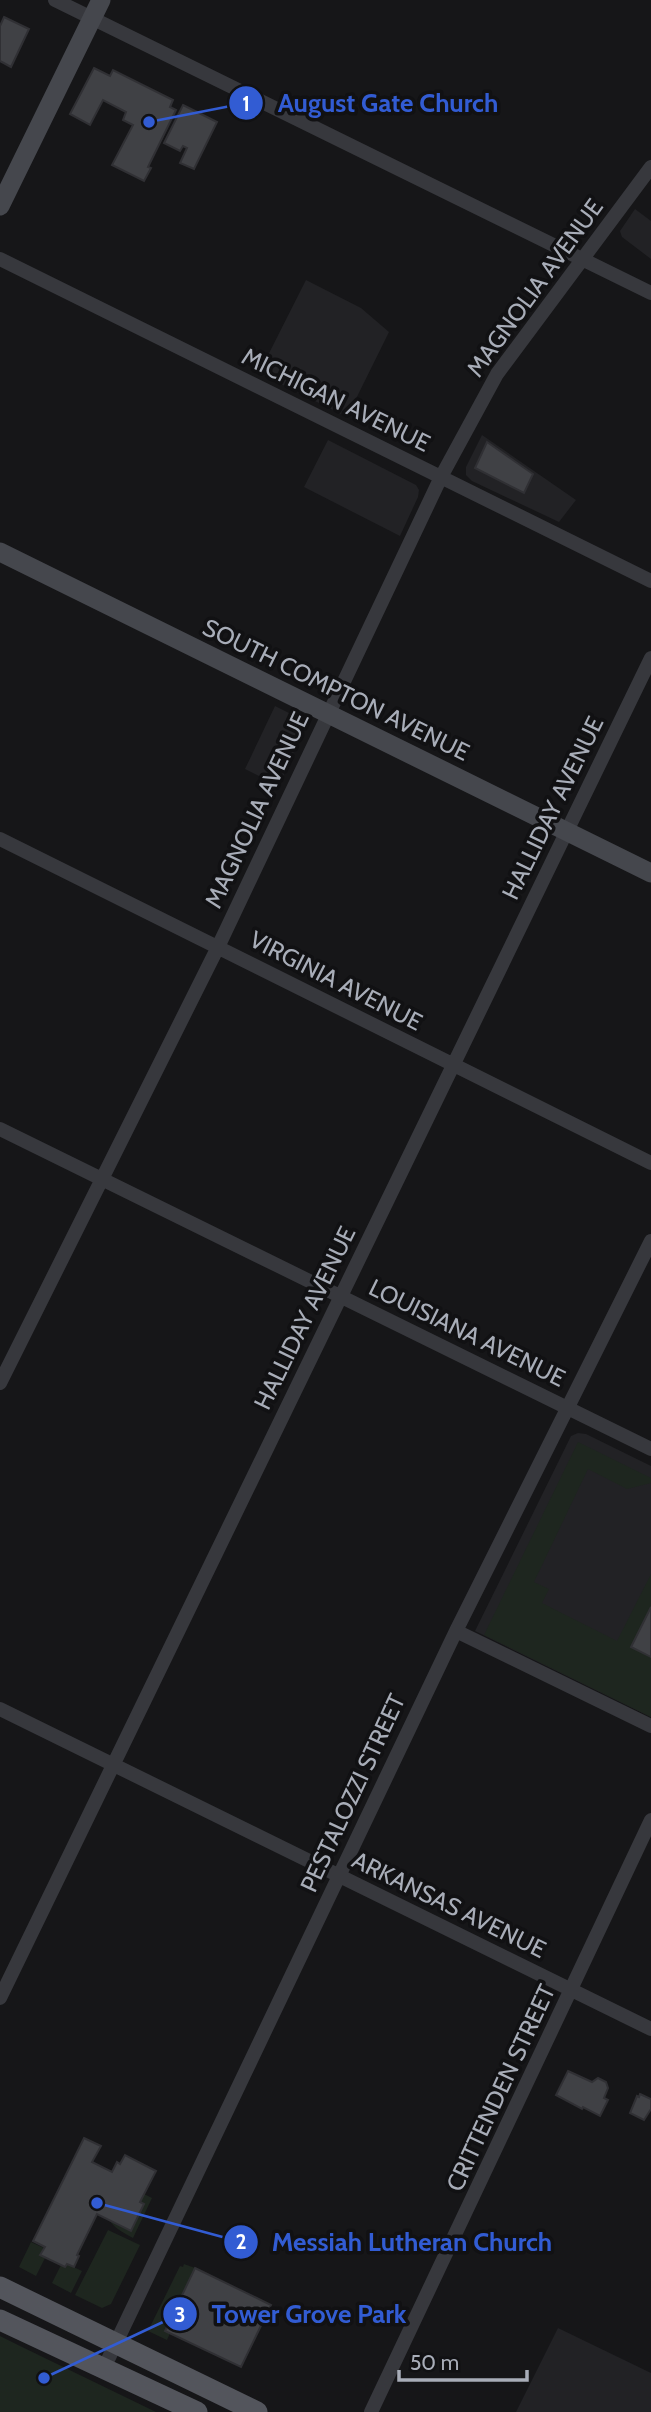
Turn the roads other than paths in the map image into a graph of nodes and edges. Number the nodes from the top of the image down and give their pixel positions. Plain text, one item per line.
1 (55, 0) edge
2 (101, 0) edge
3 (92, 18) junction
4 (651, 167) edge
5 (0, 206) edge
6 (583, 259) junction
7 (0, 260) edge
8 (651, 293) edge
9 (441, 477) junction
10 (0, 552) edge
11 (651, 581) edge
12 (651, 658) edge
13 (327, 713) junction
14 (566, 831) junction
15 (0, 839) edge
16 (651, 873) edge
17 (218, 947) junction
18 (453, 1065) junction
19 (0, 1129) edge
20 (651, 1163) edge
21 (101, 1179) junction
22 (651, 1241) edge
23 (341, 1296) junction
24 (0, 1383) edge
25 (569, 1408) junction
26 (651, 1448) edge
27 (456, 1630) junction
28 (0, 1709) edge
29 (651, 1726) edge
30 (112, 1765) junction
31 (651, 1820) edge
32 (339, 1876) junction
33 (572, 1991) junction
34 (0, 1998) edge
35 (651, 2029) edge
36 (0, 2287) edge
37 (0, 2320) edge
38 (116, 2345) junction
39 (104, 2368) junction
40 (198, 2412) edge
41 (257, 2412) edge
42 (371, 2412) edge

1 - 3 street
2 - 3 main road
3 - 5 main road
3 - 6 street
4 - 6 street, MAGNOLIA AVENUE
6 - 8 street
6 - 9 street, MAGNOLIA AVENUE
7 - 9 street, MICHIGAN AVENUE
9 - 11 street, MICHIGAN AVENUE
9 - 13 street, MAGNOLIA AVENUE
10 - 13 main road, SOUTH COMPTON AVENUE
12 - 14 street, HALLIDAY AVENUE
13 - 14 main road, SOUTH COMPTON AVENUE
13 - 17 street, MAGNOLIA AVENUE
14 - 16 main road, SOUTH COMPTON AVENUE
14 - 18 street, HALLIDAY AVENUE
15 - 17 street, VIRGINIA AVENUE
17 - 18 street, VIRGINIA AVENUE
17 - 21 street, MAGNOLIA AVENUE
18 - 20 street, VIRGINIA AVENUE
18 - 23 street, HALLIDAY AVENUE
19 - 21 street, LOUISIANA AVENUE
21 - 23 street, LOUISIANA AVENUE
21 - 24 street, MAGNOLIA AVENUE
22 - 25 street, PESTALOZZI STREET
23 - 25 street, LOUISIANA AVENUE
23 - 30 street, HALLIDAY AVENUE
25 - 26 street, LOUISIANA AVENUE
25 - 27 street, PESTALOZZI STREET
27 - 29 street
27 - 32 street, PESTALOZZI STREET
28 - 30 street, ARKANSAS AVENUE
30 - 32 street, ARKANSAS AVENUE
30 - 34 street, HALLIDAY AVENUE
31 - 33 street, CRITTENDEN STREET
32 - 33 street, ARKANSAS AVENUE
32 - 38 street, PESTALOZZI STREET
33 - 35 street, ARKANSAS AVENUE
33 - 42 street, CRITTENDEN STREET
36 - 38 main road
37 - 39 main road
38 - 39 street, PESTALOZZI STREET
38 - 41 main road
39 - 40 main road

